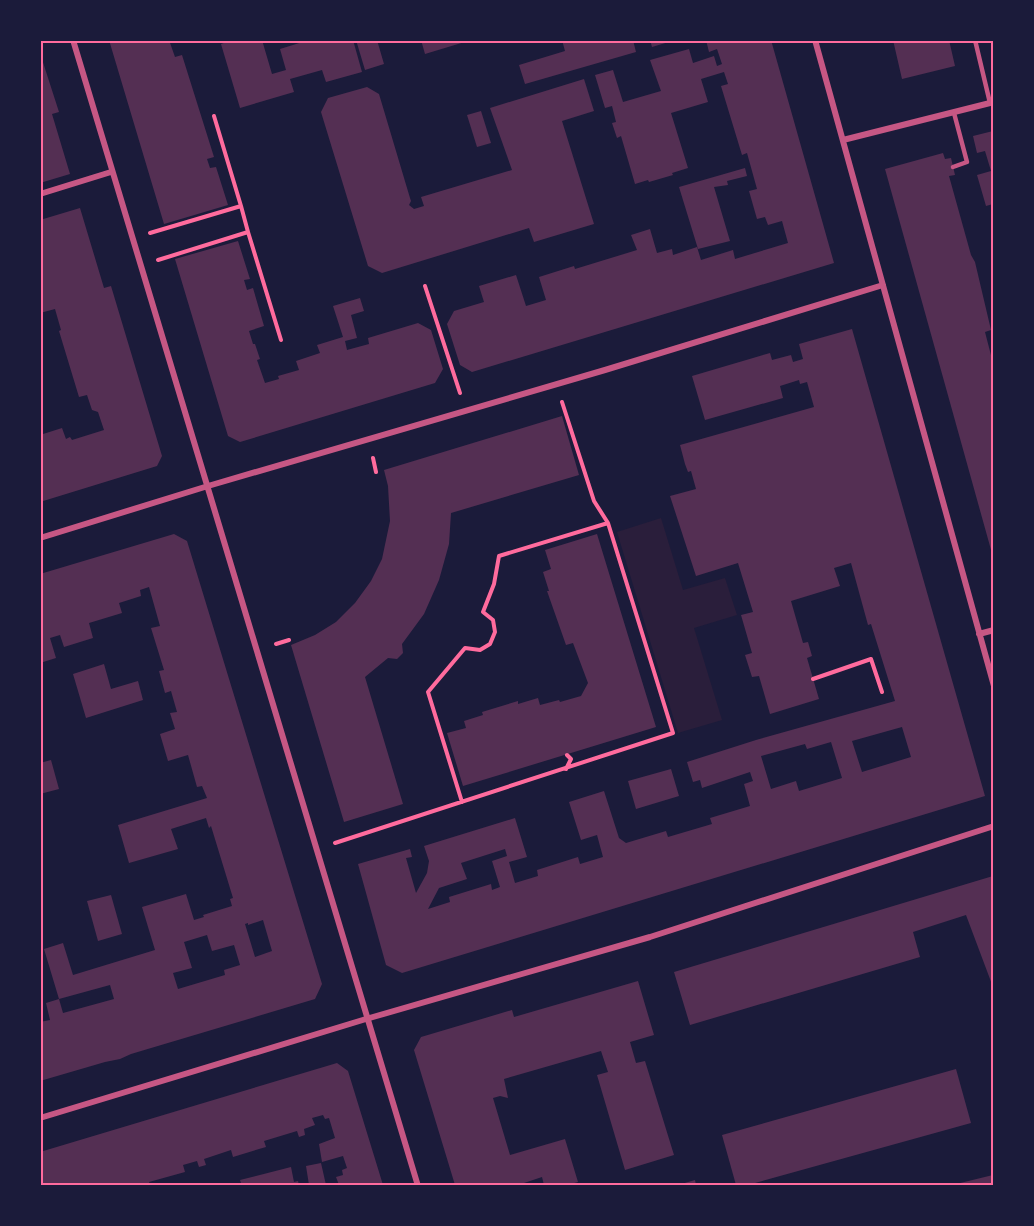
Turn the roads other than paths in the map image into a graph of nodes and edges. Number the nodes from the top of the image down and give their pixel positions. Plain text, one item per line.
1 (73, 40) edge
2 (815, 40) edge
3 (975, 40) edge
4 (992, 103) edge
5 (954, 113) junction
6 (843, 141) junction
7 (953, 167) dead end
8 (111, 172) junction
9 (40, 194) edge
10 (883, 285) junction
11 (208, 486) junction
12 (40, 538) edge
13 (993, 630) edge
14 (979, 634) junction
15 (993, 686) edge
16 (993, 826) edge
17 (366, 1019) junction
18 (40, 1118) edge
19 (418, 1185) edge

1 - 8 street
2 - 6 street
3 - 4 lane
4 - 5 street
5 - 6 street
5 - 7 lane
6 - 10 street
8 - 9 street
8 - 11 street
10 - 11 street
10 - 14 street
11 - 12 street
11 - 17 street
13 - 14 street
14 - 15 street
16 - 17 street
17 - 18 street
17 - 19 street

